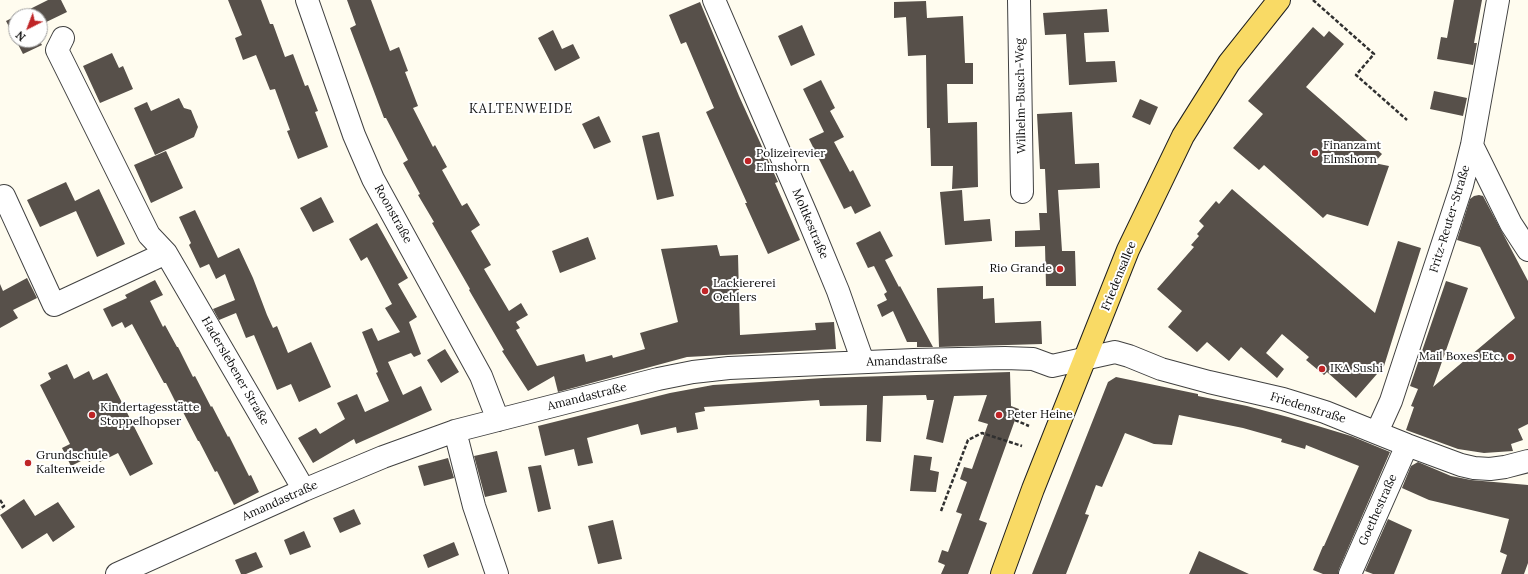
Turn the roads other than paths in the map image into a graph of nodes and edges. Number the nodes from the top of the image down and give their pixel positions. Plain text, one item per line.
1 (307, 0) edge
2 (714, 0) edge
3 (1019, 0) edge
4 (1279, 0) edge
5 (1498, 0) edge
6 (63, 38) dead end
7 (1472, 145) junction
8 (1022, 192) dead end
9 (4, 196) dead end
10 (1528, 250) edge
11 (166, 253) junction
12 (1085, 360) junction
13 (863, 362) junction
14 (498, 420) junction
15 (455, 431) junction
16 (1377, 432) junction
17 (1407, 446) junction
18 (1528, 461) edge
19 (304, 490) junction
20 (117, 574) edge
21 (497, 574) edge
22 (1002, 574) edge
23 (1350, 574) edge

1 - 14 street, Roonstraße
2 - 13 street, Moltkestraße
3 - 8 street, Wilhelm-Busch-Weg
4 - 12 main road, Friedensallee
5 - 7 street, Fritz-Reuter-Straße
6 - 11 street, Haderslebener Straße
7 - 10 street
7 - 16 street, Fritz-Reuter-Straße
9 - 11 street
11 - 19 street, Haderslebener Straße
12 - 13 street, Amandastraße
12 - 16 street, Friedenstraße
12 - 22 main road, Friedensallee
13 - 14 street, Amandastraße
14 - 15 street, Amandastraße
15 - 19 street, Amandastraße
15 - 21 street
16 - 17 street, Friedenstraße
17 - 18 street, Friedenstraße
17 - 23 street, Goethestraße
19 - 20 street, Amandastraße

